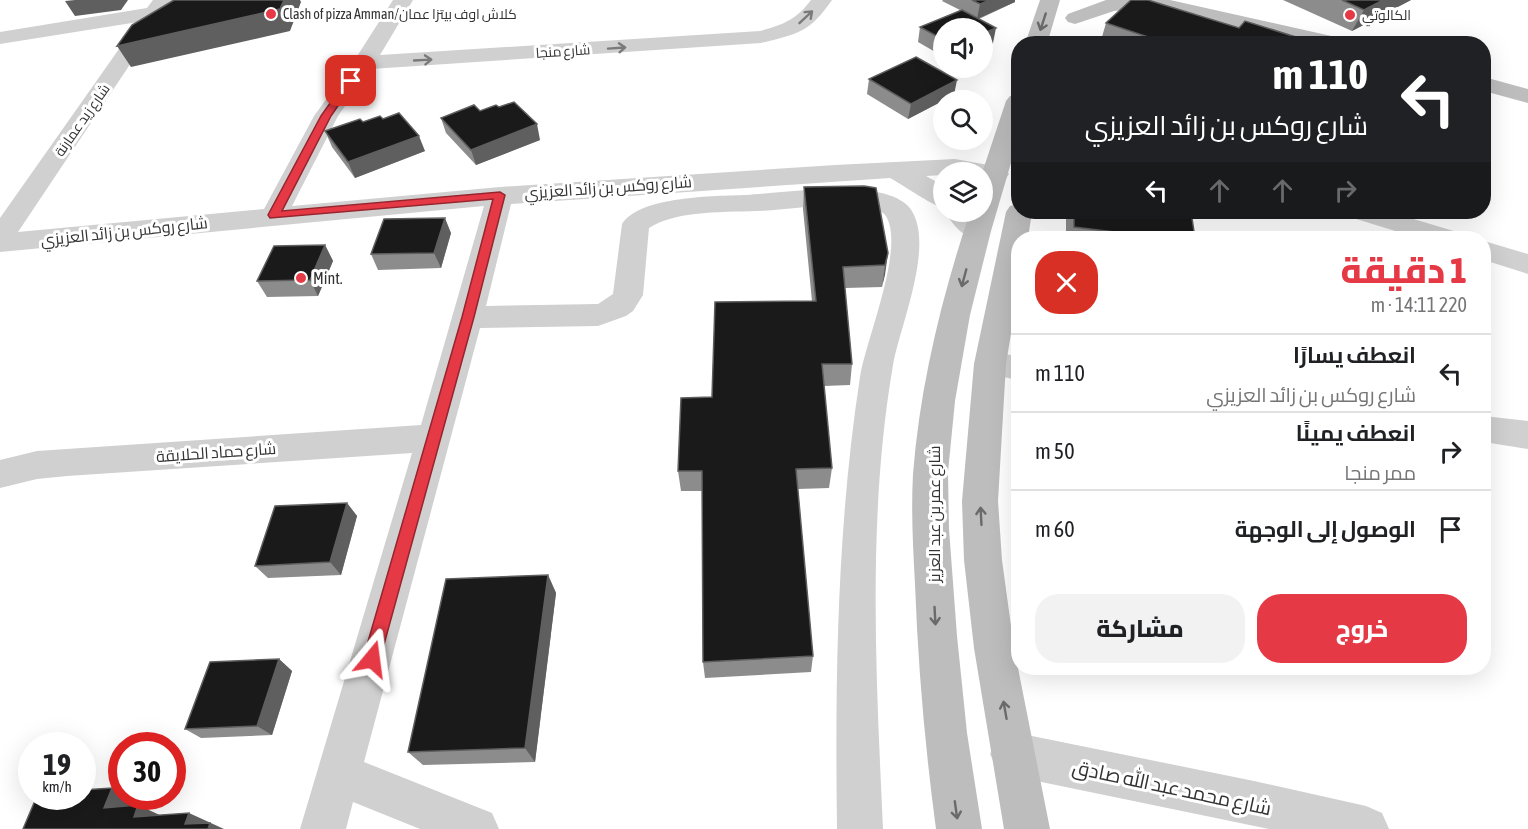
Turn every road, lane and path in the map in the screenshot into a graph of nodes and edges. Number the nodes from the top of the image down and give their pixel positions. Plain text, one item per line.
1 (403, 0) edge
2 (822, 0) edge
3 (1050, 0) edge
4 (1146, 0) edge
5 (1189, 0) edge
6 (159, 6) edge
7 (187, 9) edge
8 (1076, 18) edge
9 (1039, 36) edge
10 (1303, 36) edge
11 (1310, 36) edge
12 (0, 38) edge
13 (364, 63) junction
14 (1491, 86) edge
15 (1528, 96) edge
16 (1011, 124) edge
17 (895, 170) junction
18 (996, 174) junction
19 (993, 179) edge
20 (933, 192) edge
21 (500, 195) junction
22 (274, 215) junction
23 (1385, 219) edge
24 (967, 222) edge
25 (1424, 231) edge
26 (0, 238) edge
27 (0, 243) edge
28 (1491, 252) edge
29 (1528, 264) edge
30 (1011, 289) edge
31 (468, 317) junction
32 (1004, 366) edge
33 (1491, 430) edge
34 (1528, 435) edge
35 (432, 438) junction
36 (0, 474) edge
37 (1012, 754) junction
38 (339, 774) junction
39 (323, 829) edge
40 (476, 829) edge
41 (860, 829) edge
42 (959, 829) edge
43 (1027, 829) edge
44 (1366, 829) edge

1 - 13 street
13 -> 2 street, شارع منجا
3 -> 9 street
4 - 8 street
4 - 10 street
5 - 11 street
6 - 7 street
6 - 12 street
6 - 26 street, شارع زيد عمارنة
13 - 22 street
14 - 15 street
16 - 18 street, شارع عمر بن عبد العزيز
17 - 18 street, شارع روكس بن زائد العزيزي
17 - 20 street
17 - 21 street, شارع روكس بن زائد العزيزي
18 - 19 street, شارع عمر بن عبد العزيز
21 - 22 street, شارع روكس بن زائد العزيزي
21 - 31 street
22 - 27 street, شارع روكس بن زائد العزيزي
23 - 25 street
24 -> 42 street, شارع عمر بن عبد العزيز
28 - 29 street
30 - 32 street
31 - 35 street
31 - 41 street
37 -> 32 street
33 - 34 street
35 - 36 street, شارع حماد الحلايقة
35 - 38 street
37 - 43 street
37 - 44 street, شارع محمد عبد الله صادق
38 - 39 street
38 - 40 street

